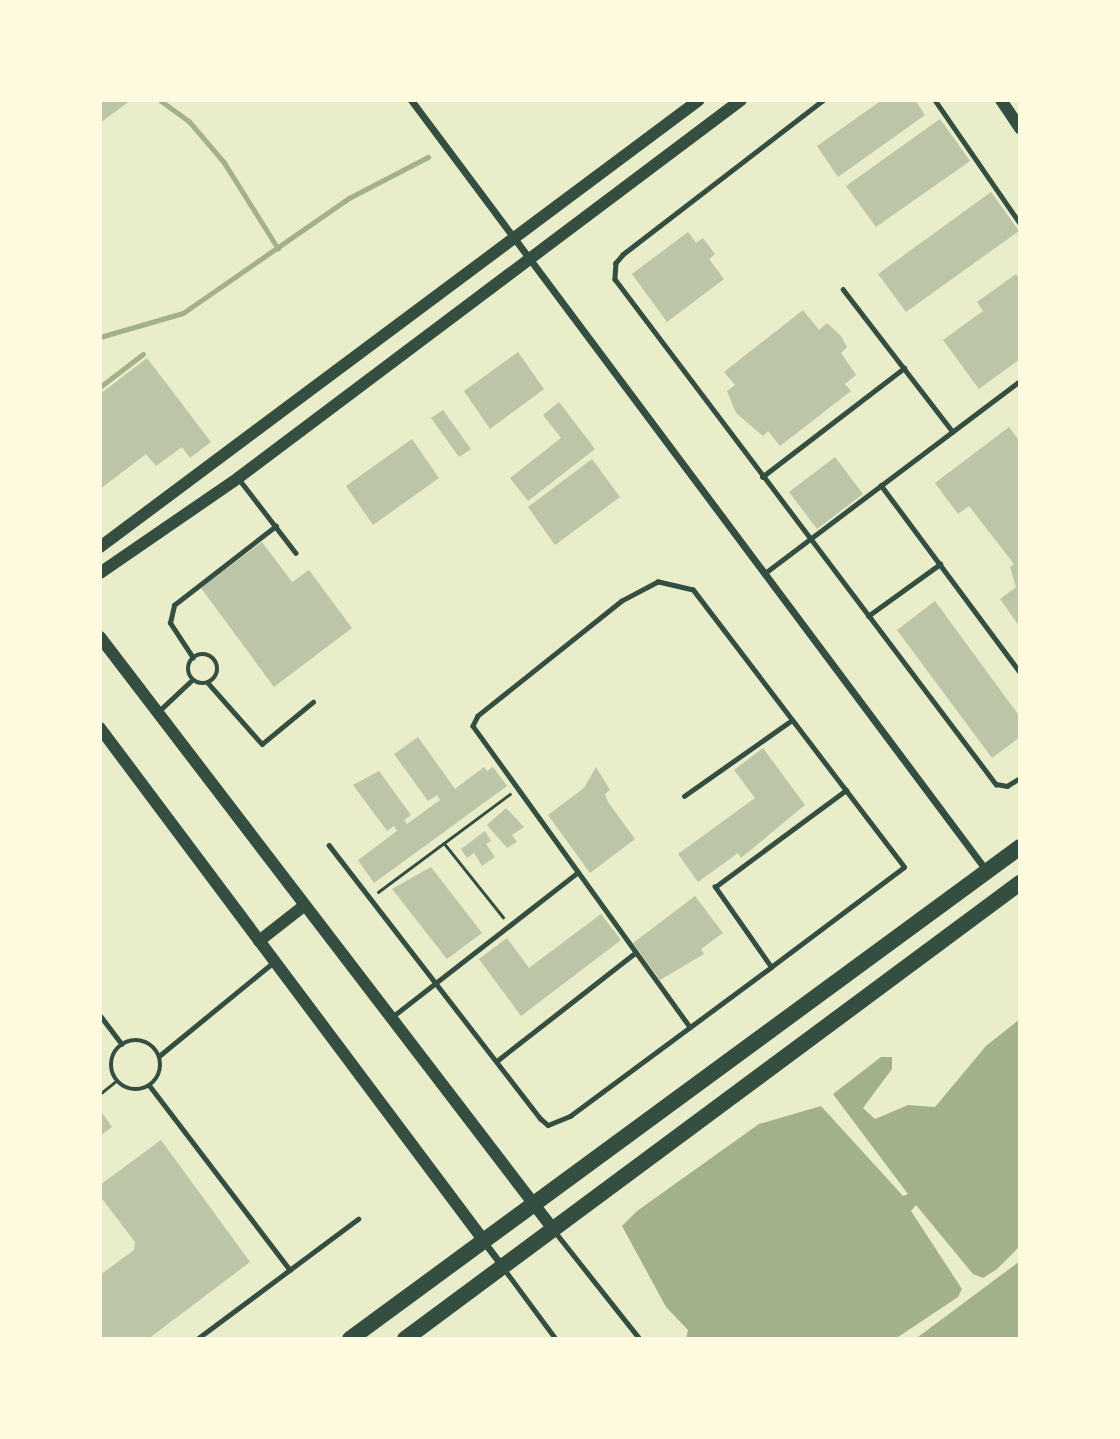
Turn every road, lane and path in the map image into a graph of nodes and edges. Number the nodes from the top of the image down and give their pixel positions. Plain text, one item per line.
1 (411, 100) edge
2 (699, 100) edge
3 (741, 100) edge
4 (824, 100) edge
5 (935, 100) edge
6 (1001, 100) edge
7 (1020, 128) edge
8 (1020, 223) edge
9 (514, 237) junction
10 (530, 257) junction
11 (843, 289) dead end
12 (904, 368) junction
13 (1020, 381) edge
14 (953, 432) junction
15 (762, 477) junction
16 (238, 478) junction
17 (881, 485) junction
18 (275, 526) junction
19 (810, 539) junction
20 (100, 547) edge
21 (296, 553) dead end
22 (940, 564) junction
23 (100, 573) edge
24 (765, 573) junction
25 (868, 616) junction
26 (100, 637) edge
27 (193, 657) junction
28 (1020, 672) edge
29 (192, 680) junction
30 (209, 684) junction
31 (313, 702) dead end
32 (159, 712) junction
33 (792, 720) junction
34 (100, 728) edge
35 (1020, 778) edge
36 (516, 790) junction
37 (846, 790) junction
38 (684, 796) dead end
39 (444, 843) junction
40 (329, 845) dead end
41 (1020, 847) edge
42 (987, 871) junction
43 (577, 873) junction
44 (1020, 883) edge
45 (369, 898) junction
46 (305, 905) junction
47 (510, 925) junction
48 (259, 941) junction
49 (635, 953) junction
50 (275, 962) junction
51 (771, 967) junction
52 (437, 983) junction
53 (100, 1015) edge
54 (391, 1018) junction
55 (690, 1027) junction
56 (122, 1044) junction
57 (159, 1056) junction
58 (498, 1060) junction
59 (116, 1081) junction
60 (150, 1086) junction
61 (100, 1094) edge
62 (535, 1205) junction
63 (358, 1219) dead end
64 (553, 1229) junction
65 (484, 1241) junction
66 (503, 1267) junction
67 (290, 1270) junction
68 (197, 1339) edge
69 (350, 1339) edge
70 (405, 1339) edge
71 (556, 1339) edge
72 (640, 1339) edge

1 - 9 street
2 - 9 street
3 - 10 street
4 - 15 lane
5 - 8 lane
6 - 7 street
9 - 10 street
9 - 20 street
10 - 16 street
10 - 24 street
11 - 12 lane
12 - 14 lane
12 - 15 lane
13 - 14 lane
14 - 17 lane
15 - 19 lane
16 - 18 lane
16 - 23 street
17 - 19 lane
17 - 22 lane
18 - 21 lane
18 - 27 lane
19 - 24 lane
19 - 25 lane
22 - 25 lane
22 - 28 lane
24 - 42 street
25 - 35 lane
26 - 32 street
27 - 29 lane
27 - 30 lane
29 - 30 lane
29 - 32 lane
30 - 31 lane
32 - 46 street
33 - 36 lane
33 - 37 lane
33 - 38 lane
34 - 48 street
36 - 39 path
36 - 43 lane
37 - 51 lane
37 - 51 lane
39 - 45 path
39 - 47 path
40 - 45 lane
41 - 42 highway
42 - 62 highway
43 - 47 lane
43 - 49 lane
44 - 64 highway
45 - 52 lane
46 - 48 street
46 - 54 street
47 - 52 lane
48 - 50 street
49 - 55 lane
49 - 58 lane
50 - 57 lane
50 - 65 street
51 - 55 lane
52 - 54 lane
52 - 58 lane
53 - 56 lane
54 - 62 street
55 - 58 lane
56 - 57 lane
56 - 59 lane
57 - 60 lane
59 - 60 lane
59 - 61 path
60 - 67 lane
62 - 64 street
62 - 65 highway
63 - 67 lane
64 - 66 highway
64 - 72 lane
65 - 66 street
65 - 69 highway
66 - 70 highway
66 - 71 lane
67 - 68 lane

